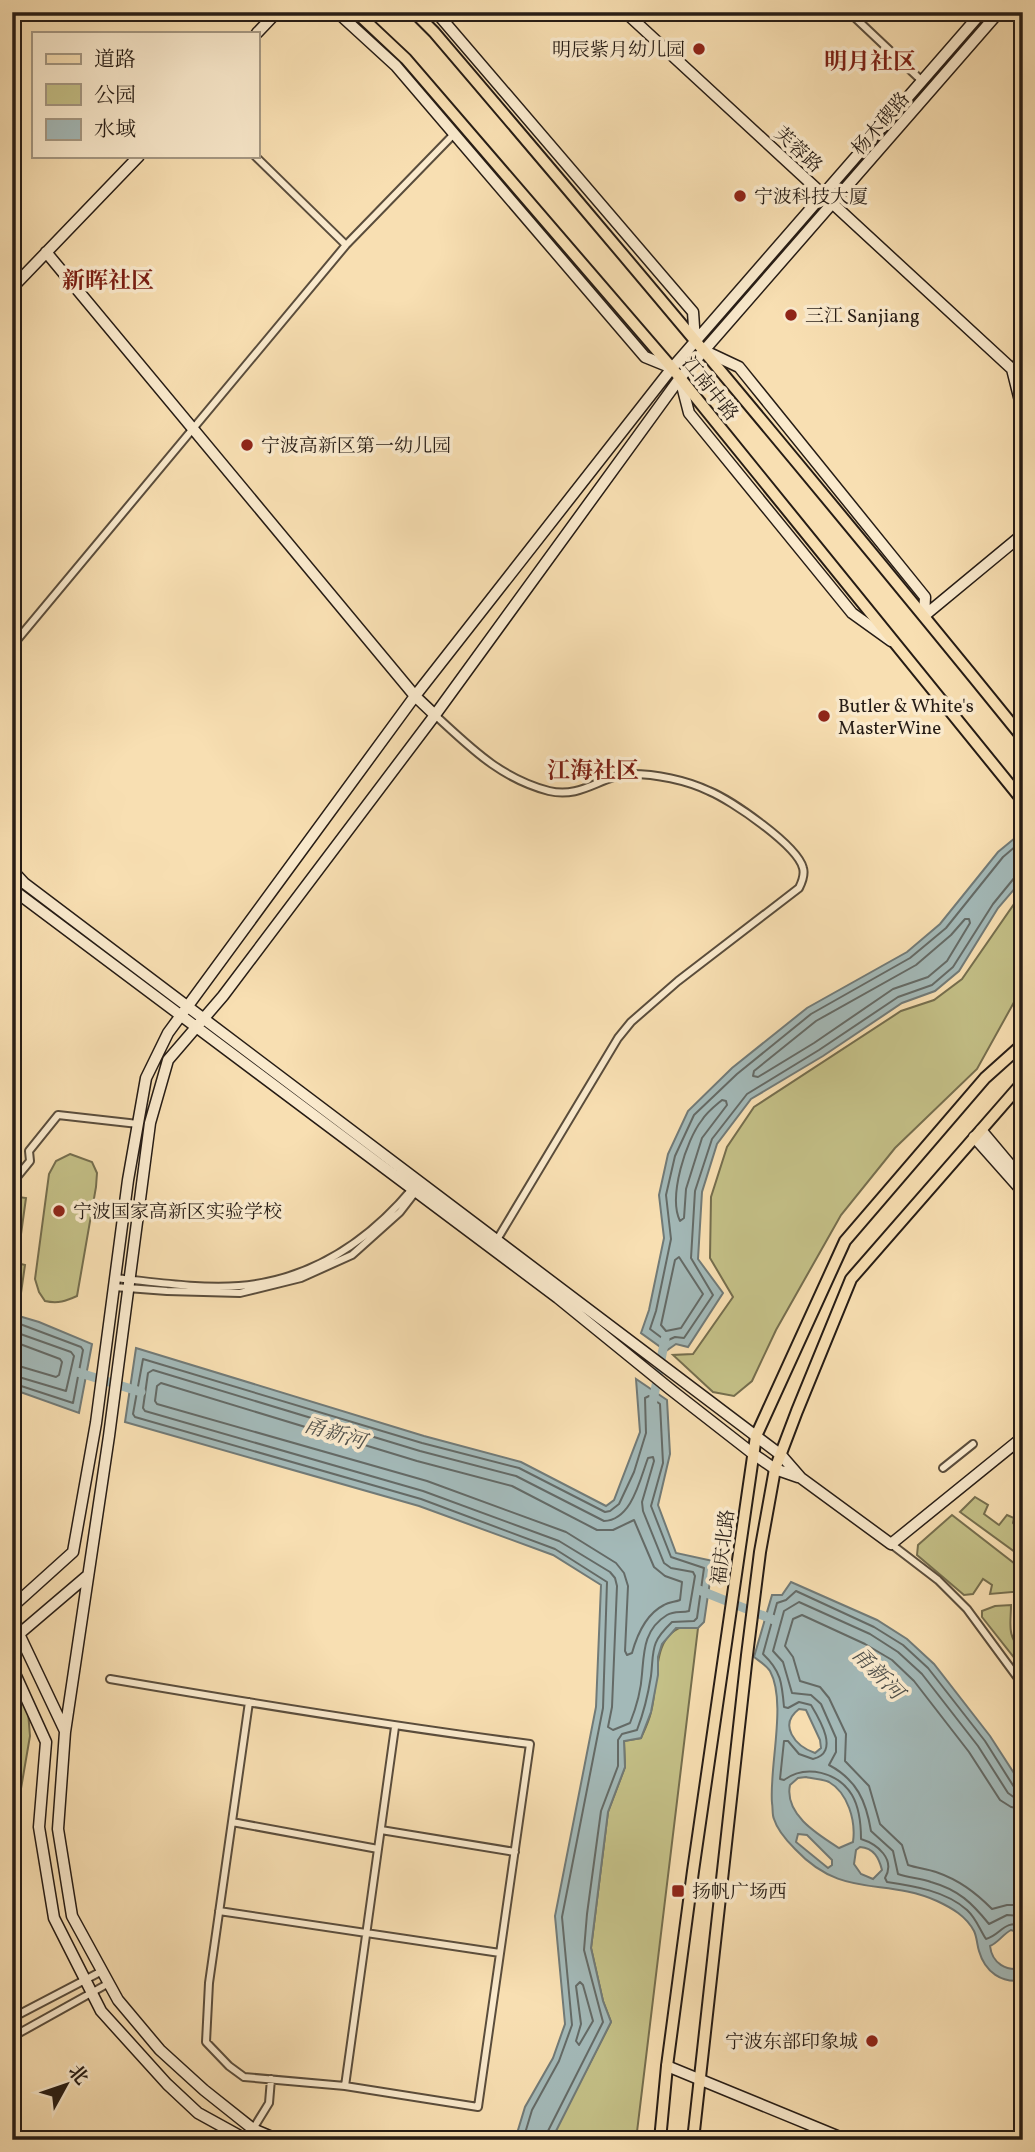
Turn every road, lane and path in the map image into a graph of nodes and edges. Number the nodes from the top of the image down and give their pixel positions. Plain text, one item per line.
1 (277, 12) edge
2 (337, 12) edge
3 (356, 12) edge
4 (414, 12) edge
5 (436, 12) edge
6 (625, 12) edge
7 (849, 12) edge
8 (982, 12) edge
9 (999, 12) edge
10 (258, 32) edge
11 (922, 81) junction
12 (454, 135) junction
13 (137, 158) edge
14 (257, 158) edge
15 (822, 194) junction
16 (832, 204) junction
17 (346, 245) junction
18 (46, 252) junction
19 (12, 288) edge
20 (695, 342) junction
21 (704, 351) junction
22 (1023, 355) edge
23 (672, 368) junction
24 (1012, 369) junction
25 (680, 378) junction
26 (1023, 412) edge
27 (193, 429) junction
28 (1023, 534) edge
29 (924, 616) junction
30 (12, 646) edge
31 (415, 696) junction
32 (435, 715) junction
33 (1023, 738) edge
34 (1023, 801) edge
35 (12, 870) edge
36 (12, 889) edge
37 (188, 1007) junction
38 (181, 1016) junction
39 (204, 1018) junction
40 (196, 1028) junction
41 (1023, 1044) edge
42 (1023, 1082) edge
43 (138, 1124) junction
44 (978, 1133) junction
45 (1023, 1180) edge
46 (12, 1183) edge
47 (417, 1186) junction
48 (1023, 1192) edge
49 (494, 1244) junction
50 (114, 1282) junction
51 (129, 1284) junction
52 (756, 1436) junction
53 (1023, 1437) edge
54 (973, 1444) dead end
55 (752, 1453) junction
56 (781, 1455) junction
57 (943, 1468) dead end
58 (775, 1469) junction
59 (801, 1478) junction
60 (891, 1545) junction
61 (87, 1576) junction
62 (12, 1607) edge
63 (14, 1634) edge
64 (12, 1667) edge
65 (110, 1679) dead end
66 (1023, 1685) edge
67 (249, 1702) junction
68 (395, 1727) junction
69 (65, 1732) junction
70 (232, 1822) junction
71 (381, 1830) junction
72 (378, 1849) junction
73 (515, 1852) junction
74 (219, 1911) junction
75 (367, 1933) junction
76 (500, 1953) junction
77 (102, 1971) junction
78 (85, 1980) junction
79 (109, 1983) junction
80 (92, 1992) junction
81 (12, 2018) edge
82 (12, 2037) edge
83 (667, 2066) junction
84 (701, 2079) junction
85 (271, 2080) junction
86 (345, 2086) junction
87 (253, 2129) junction
88 (247, 2140) edge
89 (279, 2140) edge
90 (660, 2140) edge
91 (693, 2140) edge
92 (846, 2140) edge

1 - 10 main road
2 - 12 main road
3 - 23 main road, 江南中路
4 - 20 main road, 江南中路
5 - 20 main road
6 - 15 main road, 芙蓉路
7 - 11 street
8 - 11 main road, 杨木碶路
9 - 16 main road, 杨木碶路
11 - 15 main road, 杨木碶路
12 - 17 street
12 - 23 main road
13 - 18 main road
14 - 17 street
15 - 16 main road, 芙蓉路
15 - 20 main road, 杨木碶路
16 - 21 main road, 杨木碶路
16 - 24 main road, 芙蓉路
17 - 27 street
18 - 19 main road
18 - 27 main road
20 - 21 main road, 江南中路
20 - 23 main road, 杨木碶路
21 - 25 main road, 杨木碶路
21 - 29 main road, 江南中路
21 - 29 main road
22 - 24 street
23 - 25 main road, 江南中路
23 - 31 main road, 杨木碶路
24 - 26 main road
25 - 32 main road, 杨木碶路
25 - 34 main road, 江南中路
27 - 30 street
27 - 31 main road
28 - 29 main road
29 - 33 main road, 江南中路
31 - 32 main road
31 - 37 main road, 杨木碶路
32 - 39 main road, 杨木碶路
32 - 49 street
35 - 37 main road
36 - 38 main road
37 - 38 main road, 杨木碶路
37 - 39 main road
38 - 40 main road
38 - 43 main road, 杨木碶路
39 - 40 main road, 杨木碶路
39 - 47 main road
40 - 47 main road
40 - 51 main road, 杨木碶路
41 - 52 main road, 福庆北路
42 - 44 main road, 福庆北路
43 - 46 street
43 - 50 main road, 杨木碶路
44 - 45 main road
44 - 48 main road
44 - 56 main road, 福庆北路
47 - 49 main road
47 - 51 street
49 - 52 main road
49 - 55 main road
50 - 51 street
50 - 62 main road, 杨木碶路
51 - 61 main road, 杨木碶路
52 - 55 main road, 福庆北路
52 - 56 main road
53 - 60 main road
54 - 57 street
55 - 58 main road
55 - 83 main road, 福庆北路
56 - 58 main road, 福庆北路
56 - 59 main road
58 - 59 main road
58 - 84 main road, 福庆北路
59 - 60 main road
60 - 66 street
61 - 63 main road
61 - 69 main road, 杨木碶路
63 - 69 main road
64 - 78 main road
65 - 67 street
67 - 68 street
67 - 70 street
68 - 71 street
68 - 73 street
69 - 77 main road, 杨木碶路
70 - 72 street
70 - 74 street
71 - 72 street
71 - 73 street
72 - 75 street
73 - 76 street
74 - 75 street
74 - 85 street
75 - 76 street
75 - 86 street
76 - 86 street
77 - 78 street
77 - 79 main road, 杨木碶路
78 - 80 main road
78 - 81 street
79 - 80 street
79 - 87 main road, 杨木碶路
80 - 82 street
80 - 88 main road
83 - 84 main road
83 - 90 main road, 福庆北路
84 - 91 main road, 福庆北路
84 - 92 main road
85 - 86 street
85 - 87 street
87 - 89 main road, 杨木碶路

